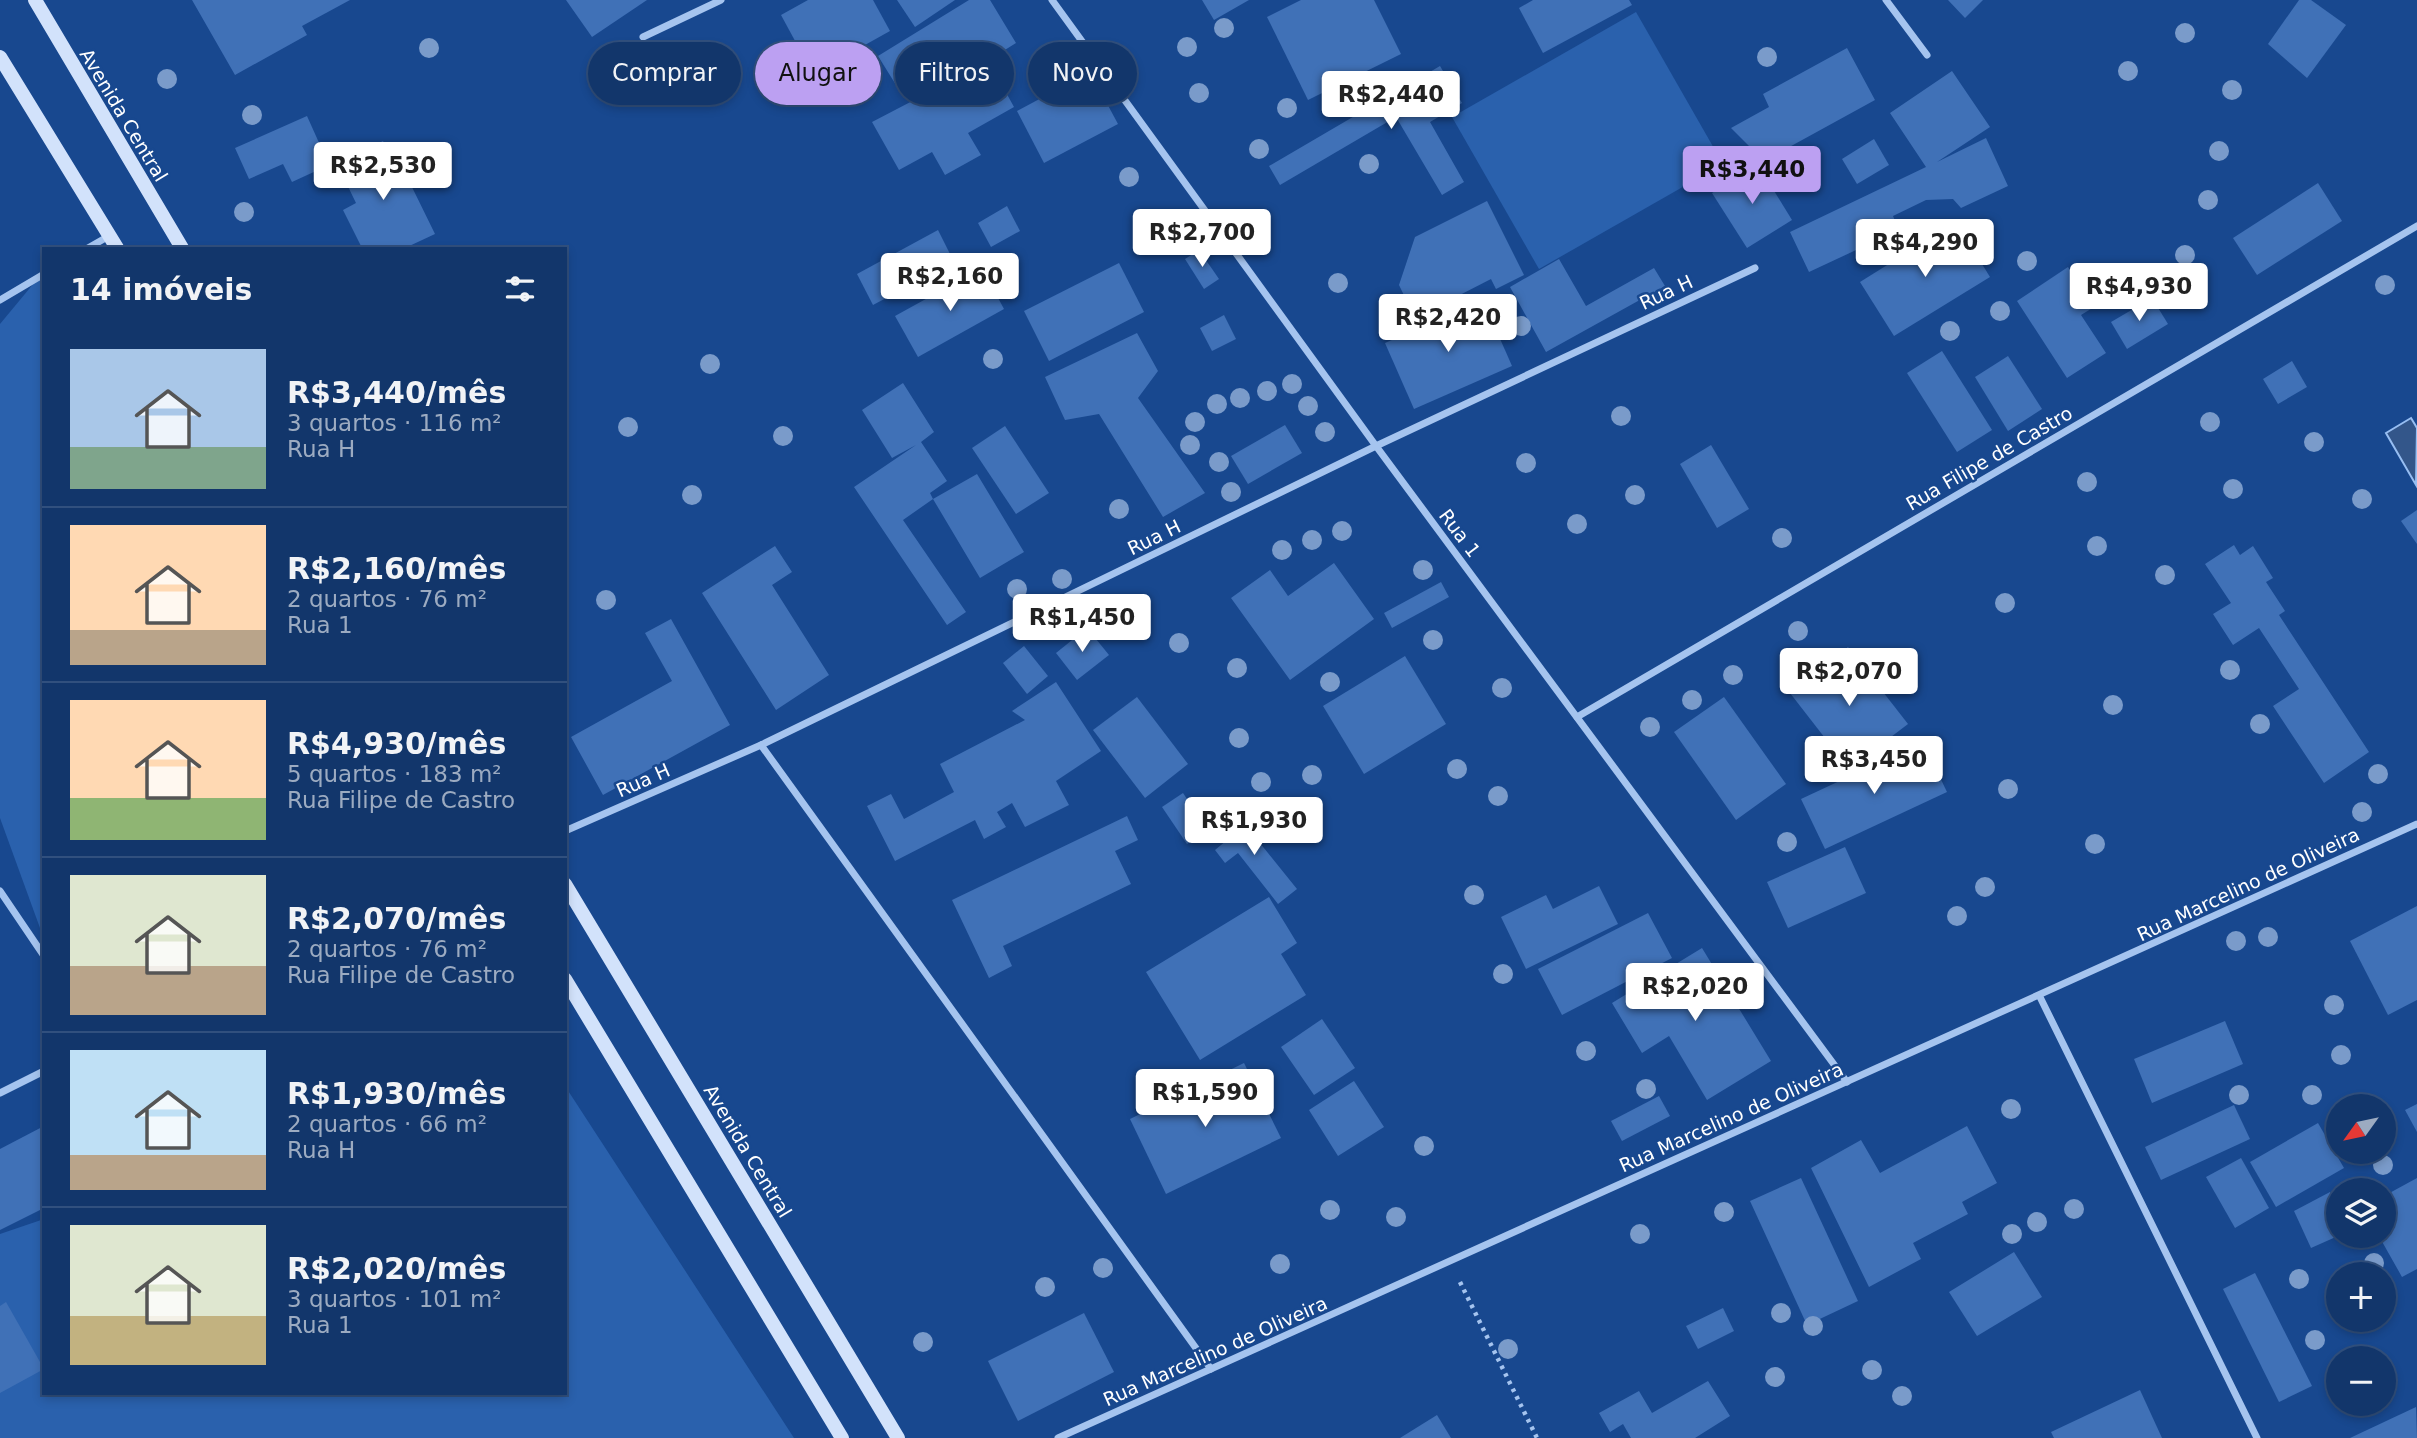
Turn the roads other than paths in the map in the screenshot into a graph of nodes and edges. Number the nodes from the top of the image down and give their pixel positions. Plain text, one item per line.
1 (35, 0) edge
2 (721, 0) edge
3 (1052, 0) edge
4 (1886, 0) edge
5 (643, 37) dead end
6 (1927, 55) dead end
7 (0, 57) edge
8 (2417, 226) edge
9 (113, 242) edge
10 (92, 247) edge
11 (181, 247) edge
12 (1755, 268) dead end
13 (42, 275) edge
14 (0, 300) edge
15 (1376, 446) junction
16 (1577, 717) junction
17 (761, 745) junction
18 (2417, 824) edge
19 (567, 830) edge
20 (567, 887) edge
21 (0, 891) edge
22 (42, 953) edge
23 (567, 982) edge
24 (2040, 997) junction
25 (42, 1072) edge
26 (1846, 1082) junction
27 (0, 1094) edge
28 (1211, 1369) junction
29 (842, 1438) edge
30 (898, 1438) edge
31 (1058, 1438) edge
32 (2257, 1438) edge

1 - 11 main road, Avenida Central
2 - 5 street
3 - 15 street, Rua 1
4 - 6 street
7 - 9 main road
8 - 16 street, Rua Filipe de Castro
9 - 10 street
12 - 15 street, Rua H
13 - 14 street
15 - 16 street, Rua 1
15 - 17 street, Rua H
16 - 26 street, Rua 1
17 - 19 street, Rua H
17 - 28 street
18 - 24 street, Rua Marcelino de Oliveira
20 - 30 main road, Avenida Central
21 - 22 street
23 - 29 main road
24 - 26 street, Rua Marcelino de Oliveira
24 - 32 street
25 - 27 street
26 - 28 street, Rua Marcelino de Oliveira
28 - 31 street, Rua Marcelino de Oliveira

